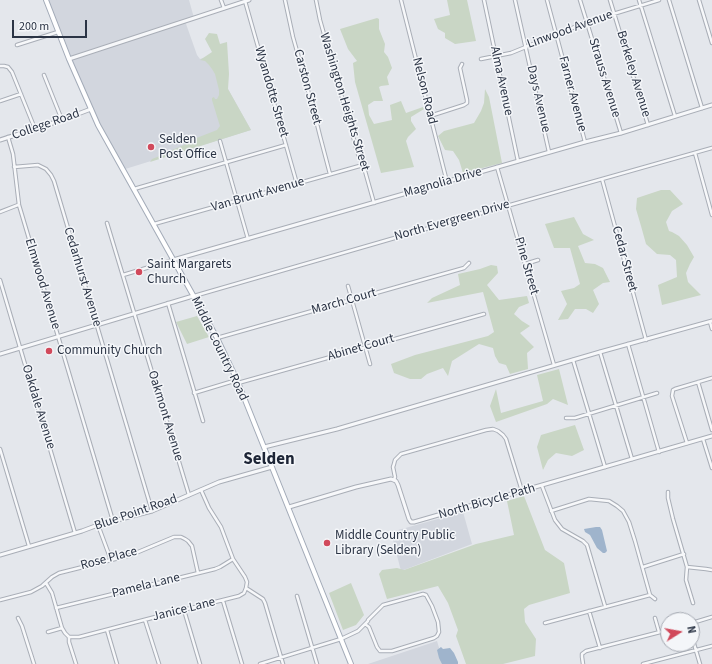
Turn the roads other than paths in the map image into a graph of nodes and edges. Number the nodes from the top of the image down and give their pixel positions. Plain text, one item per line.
1 (46, 0) edge
2 (222, 0) edge
3 (285, 0) edge
4 (316, 0) edge
5 (401, 0) edge
6 (484, 0) edge
7 (515, 0) edge
8 (547, 0) edge
9 (580, 0) edge
10 (610, 0) edge
11 (639, 0) edge
12 (659, 0) edge
13 (669, 0) edge
14 (699, 0) edge
15 (247, 1) edge
16 (641, 6) junction
17 (224, 8) junction
18 (614, 14) junction
19 (587, 22) junction
20 (58, 32) junction
21 (556, 35) junction
22 (712, 43) edge
23 (17, 45) dead end
24 (526, 47) junction
25 (496, 55) junction
26 (69, 59) junction
27 (481, 59) dead end
28 (462, 64) dead end
29 (0, 66) edge
30 (44, 75) dead end
31 (21, 94) junction
32 (0, 101) edge
33 (712, 105) edge
34 (702, 108) junction
35 (91, 110) junction
36 (430, 116) junction
37 (675, 116) junction
38 (62, 120) junction
39 (648, 125) junction
40 (35, 129) junction
41 (621, 133) junction
42 (8, 138) junction
43 (0, 140) edge
44 (220, 141) dead end
45 (585, 142) junction
46 (286, 145) junction
47 (712, 148) edge
48 (550, 152) junction
49 (695, 153) junction
50 (227, 162) junction
51 (518, 162) junction
52 (363, 165) junction
53 (14, 167) junction
54 (497, 167) junction
55 (330, 174) junction
56 (602, 179) junction
57 (447, 182) junction
58 (298, 184) junction
59 (134, 189) junction
60 (237, 201) junction
61 (374, 203) junction
62 (19, 205) junction
63 (508, 205) junction
64 (0, 212) edge
65 (712, 215) edge
66 (107, 223) dead end
67 (153, 224) junction
68 (248, 239) junction
69 (173, 260) junction
70 (538, 260) dead end
71 (469, 263) dead end
72 (525, 264) junction
73 (123, 275) junction
74 (0, 280) edge
75 (348, 286) dead end
76 (193, 296) junction
77 (351, 300) junction
78 (168, 303) junction
79 (134, 314) junction
80 (484, 314) dead end
81 (711, 321) edge
82 (96, 325) junction
83 (712, 330) edge
84 (58, 336) junction
85 (217, 338) junction
86 (646, 340) junction
87 (628, 344) junction
88 (365, 347) junction
89 (20, 348) junction
90 (600, 352) junction
91 (0, 354) edge
92 (573, 360) junction
93 (370, 364) dead end
94 (554, 365) junction
95 (712, 378) edge
96 (238, 381) junction
97 (698, 382) junction
98 (194, 392) junction
99 (657, 393) dead end
100 (643, 397) junction
101 (616, 405) junction
102 (589, 414) junction
103 (566, 418) dead end
104 (203, 422) dead end
105 (712, 430) edge
106 (712, 436) edge
107 (703, 439) junction
108 (687, 444) junction
109 (264, 447) junction
110 (0, 449) edge
111 (659, 452) junction
112 (632, 460) junction
113 (272, 467) junction
114 (605, 467) junction
115 (712, 468) edge
116 (394, 480) junction
117 (542, 486) junction
118 (201, 490) junction
119 (523, 491) junction
120 (668, 492) dead end
121 (188, 495) junction
122 (289, 507) junction
123 (152, 510) junction
124 (551, 511) junction
125 (113, 521) junction
126 (98, 525) junction
127 (75, 533) junction
128 (29, 547) junction
129 (684, 554) junction
130 (0, 555) edge
131 (233, 559) junction
132 (111, 560) junction
133 (643, 567) junction
134 (687, 567) junction
135 (712, 570) edge
136 (198, 573) junction
137 (46, 583) junction
138 (246, 588) junction
139 (650, 595) junction
140 (297, 596) dead end
141 (655, 599) dead end
142 (0, 600) edge
143 (223, 601) junction
144 (693, 603) dead end
145 (605, 606) junction
146 (56, 608) junction
147 (184, 610) junction
148 (588, 611) junction
149 (712, 617) edge
150 (18, 618) dead end
151 (655, 618) dead end
152 (145, 620) junction
153 (700, 621) edge
154 (545, 623) dead end
155 (365, 624) junction
156 (62, 628) junction
157 (107, 630) junction
158 (48, 632) dead end
159 (659, 632) joint
160 (69, 637) junction
161 (341, 640) junction
162 (712, 646) edge
163 (313, 648) junction
164 (600, 648) junction
165 (700, 649) edge
166 (688, 652) edge
167 (697, 652) edge
168 (281, 658) junction
169 (34, 664) edge
170 (76, 664) edge
171 (117, 664) edge
172 (159, 664) edge
173 (200, 664) edge
174 (242, 664) edge
175 (260, 664) edge
176 (283, 664) edge
177 (317, 664) edge
178 (352, 664) edge
179 (583, 664) edge
180 (643, 664) edge
181 (700, 664) edge

1 - 20 main road, Middle Country Road
2 - 17 street
3 - 55 street, Carston Street
4 - 52 street, Washington Heights Street
5 - 36 street, Nelson Road
6 - 25 street, Alma Avenue
7 - 24 street, Days Avenue
8 - 21 street, Farner Avenue
9 - 19 street, Strauss Avenue
10 - 18 street, Berkeley Avenue
11 - 16 street
12 - 16 street, Linwood Avenue
13 - 34 street
14 - 22 street
15 - 17 street
15 - 46 street, Wyandotte Street
16 - 18 street, Linwood Avenue
16 - 37 street
17 - 26 street
18 - 19 street, Linwood Avenue
18 - 39 street, Berkeley Avenue
19 - 21 street, Linwood Avenue
19 - 41 street, Strauss Avenue
20 - 23 street
20 - 26 main road, Middle Country Road
21 - 24 street, Linwood Avenue
21 - 45 street, Farner Avenue
24 - 25 street, Linwood Avenue
24 - 48 street, Days Avenue
25 - 27 street, Linwood Avenue
25 - 51 street, Alma Avenue
26 - 35 main road, Middle Country Road
28 - 36 street
29 - 31 street
30 - 38 street
31 - 32 street
31 - 40 street
33 - 34 street, Magnolia Drive
34 - 37 street, Magnolia Drive
35 - 38 street, College Road
35 - 59 main road, Middle Country Road
36 - 57 street, Nelson Road
37 - 39 street, Magnolia Drive
38 - 40 street, College Road
39 - 41 street, Magnolia Drive
40 - 42 street, College Road
41 - 45 street, Magnolia Drive
42 - 43 street, College Road
42 - 53 street, Elmwood Avenue
44 - 50 street
45 - 48 street, Magnolia Drive
46 - 50 street
46 - 58 street, Wyandotte Street
47 - 49 street, North Evergreen Drive
48 - 51 street, Magnolia Drive
49 - 56 street, North Evergreen Drive
49 - 65 street
50 - 59 street
50 - 60 street
51 - 54 street, Magnolia Drive
52 - 55 street, Van Brunt Avenue
52 - 61 street, Washington Heights Street
53 - 62 street, Elmwood Avenue
53 - 82 street, Cedarhurst Avenue
54 - 57 street, Magnolia Drive
54 - 63 street, Pine Street
55 - 58 street, Van Brunt Avenue
56 - 63 street, North Evergreen Drive
56 - 86 street, Cedar Street
57 - 61 street, Magnolia Drive
58 - 60 street, Van Brunt Avenue
59 - 67 main road, Middle Country Road
60 - 67 street, Van Brunt Avenue
60 - 68 street
61 - 68 street, Magnolia Drive
62 - 64 street
62 - 84 street, Elmwood Avenue
63 - 72 street, Pine Street
63 - 76 street, North Evergreen Drive
66 - 73 street, Oakmont Avenue
67 - 69 main road, Middle Country Road
68 - 69 street, Magnolia Drive
69 - 73 street
69 - 76 main road, Middle Country Road
70 - 72 street
71 - 77 street, March Court
72 - 94 street, Pine Street
73 - 79 street, Oakmont Avenue
74 - 89 street, Oakdale Avenue
75 - 77 street
76 - 78 street
76 - 85 main road, Middle Country Road
77 - 85 street, March Court
77 - 88 street
78 - 79 street
78 - 98 street
79 - 82 street
79 - 121 street, Oakmont Avenue
80 - 88 street, Abinet Court
81 - 83 street
81 - 86 street
82 - 84 street
82 - 123 street, Cedarhurst Avenue
84 - 89 street
84 - 125 street, Elmwood Avenue
85 - 96 main road, Middle Country Road
86 - 87 street
87 - 90 street
87 - 100 street
88 - 93 street
88 - 96 street, Abinet Court
89 - 91 street
89 - 127 street, Oakdale Avenue
90 - 92 street
90 - 101 street
92 - 94 street
92 - 102 street
94 - 109 street
95 - 97 street
96 - 98 street, Abinet Court
96 - 109 main road, Middle Country Road
97 - 105 street
97 - 108 street
98 - 104 street
99 - 100 street
100 - 101 street
100 - 111 street
101 - 102 street
101 - 112 street
102 - 103 street
102 - 114 street
106 - 107 street, North Bicycle Path
107 - 108 street, North Bicycle Path
107 - 115 street
108 - 111 street, North Bicycle Path
109 - 113 main road, Middle Country Road
110 - 128 street
111 - 112 street, North Bicycle Path
112 - 114 street, North Bicycle Path
113 - 118 street, Blue Point Road
113 - 122 main road, Middle Country Road
114 - 117 street, North Bicycle Path
116 - 119 street, North Bicycle Path
116 - 119 street
116 - 122 street
117 - 119 street, North Bicycle Path
117 - 124 street
118 - 121 street, Blue Point Road
118 - 131 street
120 - 129 street
121 - 123 street, Blue Point Road
122 - 161 main road, Middle Country Road
123 - 125 street, Blue Point Road
124 - 133 street
124 - 145 street
125 - 126 street, Blue Point Road
126 - 127 street, Blue Point Road
126 - 132 street
127 - 128 street, Blue Point Road
128 - 130 street, Blue Point Road
129 - 133 street
129 - 134 street
131 - 136 street, Pamela Lane
131 - 138 street
132 - 136 street, Rose Place
132 - 137 street, Rose Place
133 - 139 street
134 - 135 street
134 - 144 street
136 - 146 street, Pamela Lane
137 - 142 street, Rose Place
137 - 146 street
138 - 143 street, Janice Lane
138 - 168 street
139 - 141 street
139 - 145 street
140 - 163 street
143 - 147 street, Janice Lane
143 - 174 street
145 - 148 street
146 - 156 street
147 - 152 street, Janice Lane
147 - 173 street
148 - 154 street
148 - 164 street
149 - 153 street
150 - 169 street
151 - 159 street
152 - 157 street, Janice Lane
152 - 172 street
155 - 155 street
155 - 161 street
156 - 158 street
156 - 160 street
157 - 160 street, Janice Lane
157 - 171 street
159 - 164 street
160 - 170 street
161 - 163 street
161 - 178 main road, Middle Country Road
162 - 165 street
163 - 168 street
163 - 177 street
164 - 179 street
166 - 180 street
167 - 181 street
168 - 175 street
168 - 176 street

